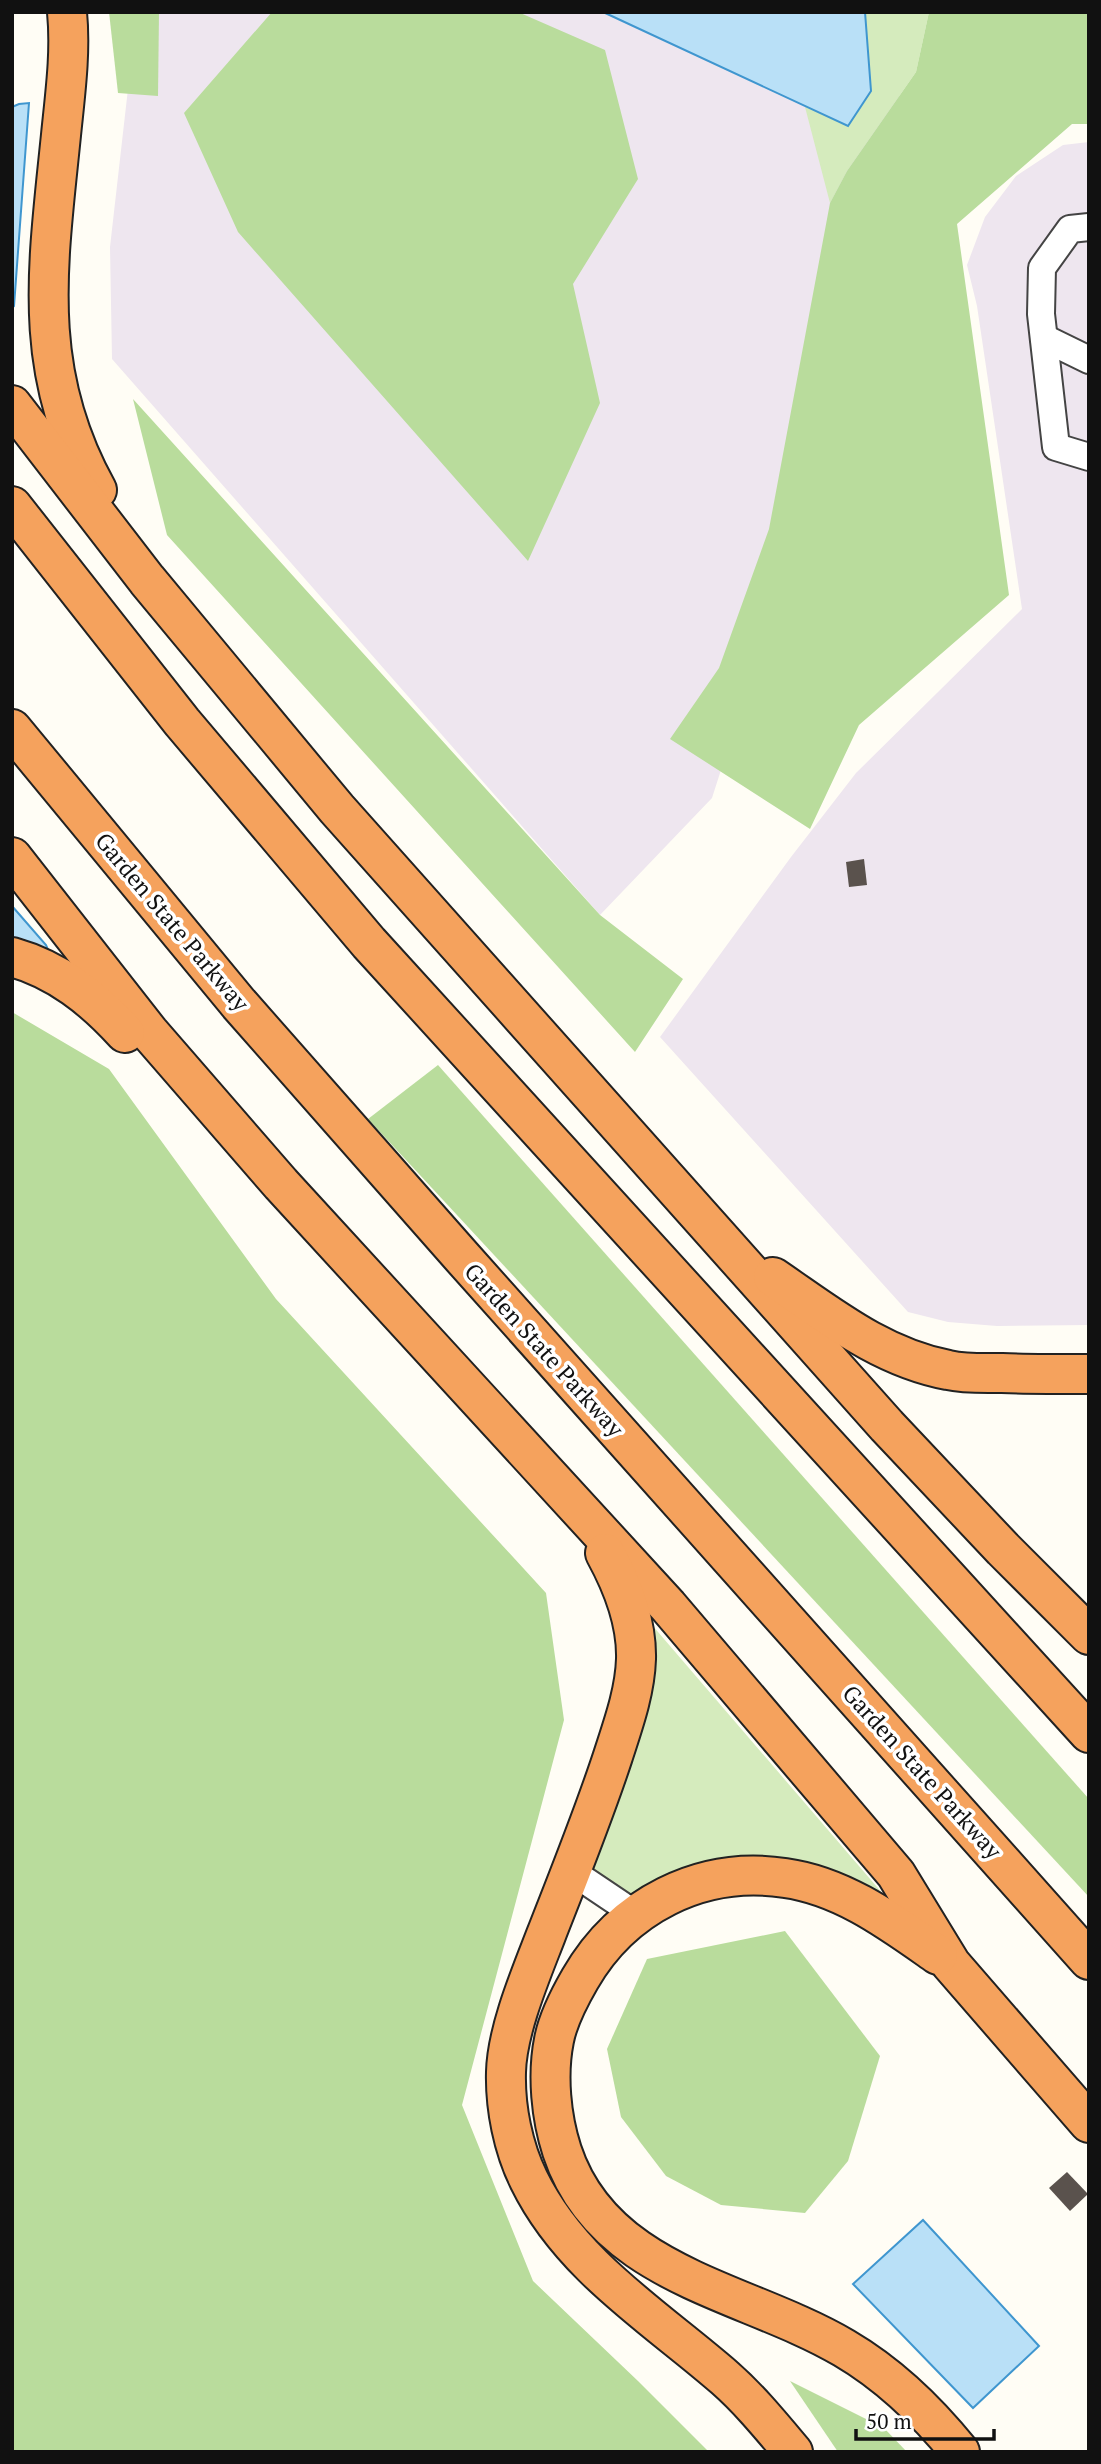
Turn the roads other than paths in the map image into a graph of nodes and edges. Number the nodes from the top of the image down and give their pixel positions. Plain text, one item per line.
1 (67, 12) edge
2 (1089, 227) edge
3 (1044, 338) junction
4 (1089, 360) edge
5 (12, 405) edge
6 (1089, 457) edge
7 (12, 506) edge
8 (147, 580) junction
9 (12, 729) edge
10 (12, 858) edge
11 (12, 957) edge
12 (281, 1184) junction
13 (720, 1240) junction
14 (1089, 1374) edge
15 (586, 1517) junction
16 (1089, 1635) edge
17 (1089, 1733) edge
18 (571, 1871) junction
19 (635, 1914) junction
20 (1089, 1959) edge
21 (951, 1964) junction
22 (1089, 2123) edge
23 (793, 2452) edge
24 (960, 2452) edge

1 - 8 highway
2 - 3 lane
3 - 4 lane
3 - 6 lane
5 - 8 highway
7 - 17 highway
8 - 13 highway
9 - 20 highway, Garden State Parkway
10 - 12 highway
11 - 12 highway
12 - 15 highway
13 - 14 highway
13 - 16 highway
15 - 18 highway
15 - 21 highway
18 - 19 lane
18 - 23 highway
19 - 21 highway
19 - 24 highway
21 - 22 highway

